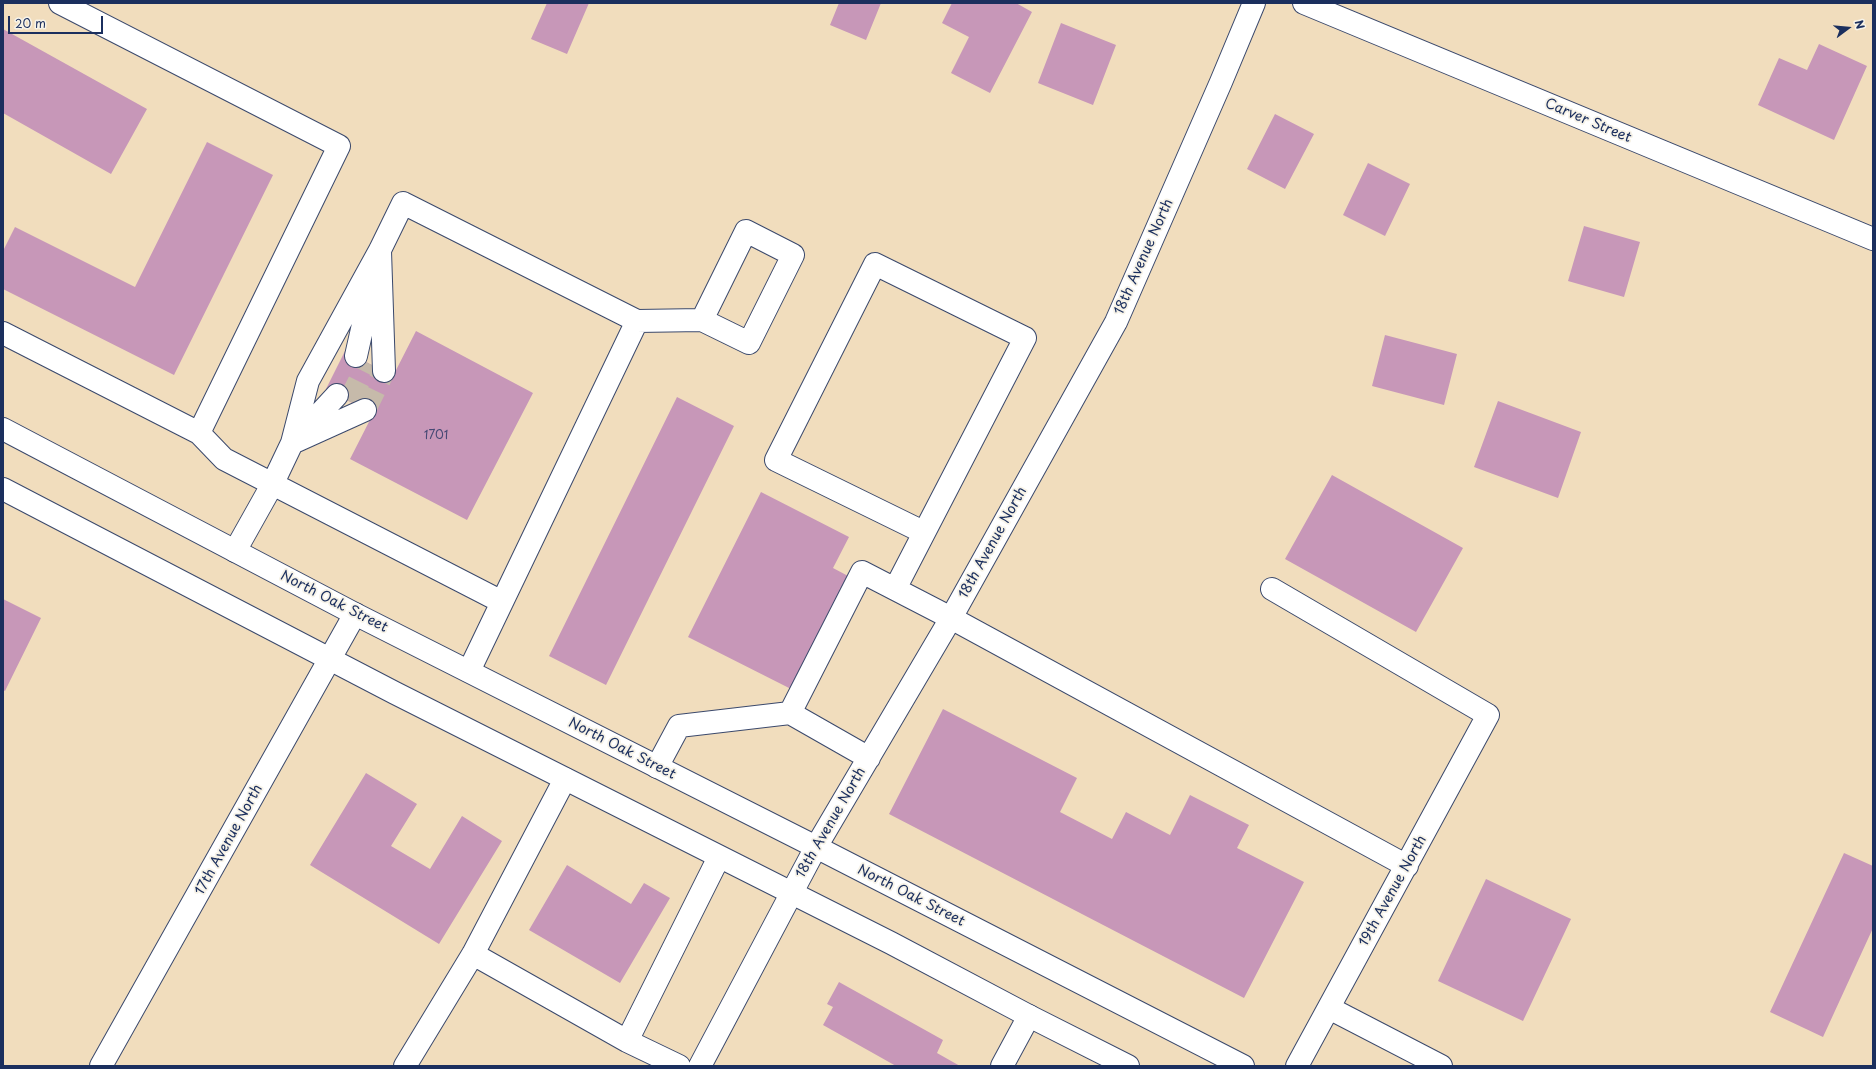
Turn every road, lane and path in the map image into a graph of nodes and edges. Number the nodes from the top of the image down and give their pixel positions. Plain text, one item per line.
1 (60, 3) edge
2 (1254, 3) edge
3 (1304, 3) edge
4 (1873, 239) edge
5 (380, 250) junction
6 (702, 320) junction
7 (637, 321) junction
8 (3, 333) edge
9 (3, 429) edge
10 (199, 433) junction
11 (292, 443) junction
12 (272, 484) junction
13 (3, 489) edge
14 (923, 532) junction
15 (235, 551) junction
16 (895, 589) junction
17 (1272, 589) dead end
18 (502, 602) junction
19 (355, 614) junction
20 (951, 618) junction
21 (330, 659) junction
22 (469, 671) junction
23 (790, 713) junction
24 (868, 758) junction
25 (657, 767) junction
26 (565, 779) junction
27 (816, 847) junction
28 (719, 857) junction
29 (1407, 866) junction
30 (791, 893) junction
31 (473, 954) junction
32 (1329, 1008) junction
33 (1029, 1016) junction
34 (627, 1041) junction
35 (102, 1066) edge
36 (405, 1066) edge
37 (679, 1066) edge
38 (700, 1066) edge
39 (1002, 1066) edge
40 (1128, 1066) edge
41 (1243, 1066) edge
42 (1298, 1066) edge
43 (1441, 1066) edge

1 - 10 street
2 - 20 street, 18th Avenue North
3 - 4 street, Carver Street
5 - 5 street
5 - 7 street
5 - 11 street
6 - 6 street
6 - 7 street
7 - 18 street
8 - 10 street
9 - 15 street, North Oak Street
10 - 12 street
11 - 11 street
11 - 12 street
12 - 15 street
12 - 18 street
13 - 21 street
14 - 14 street
14 - 16 street
15 - 19 street, North Oak Street
16 - 20 street
16 - 23 street
17 - 29 street, 19th Avenue North
18 - 22 street
19 - 21 street, 17th Avenue North
19 - 22 street, North Oak Street
20 - 24 street, 18th Avenue North
20 - 29 street
21 - 26 street
21 - 35 street, 17th Avenue North
22 - 25 street, North Oak Street
23 - 24 street
23 - 25 street
24 - 27 street, 18th Avenue North
25 - 27 street, North Oak Street
26 - 28 street
26 - 31 street
27 - 30 street, 18th Avenue North
27 - 41 street, North Oak Street
28 - 30 street
28 - 34 street
29 - 32 street, 19th Avenue North
30 - 33 street
30 - 38 street, 18th Avenue North
31 - 34 street
31 - 36 street
32 - 42 street, 19th Avenue North
32 - 43 street
33 - 39 street
33 - 40 street
34 - 37 street

